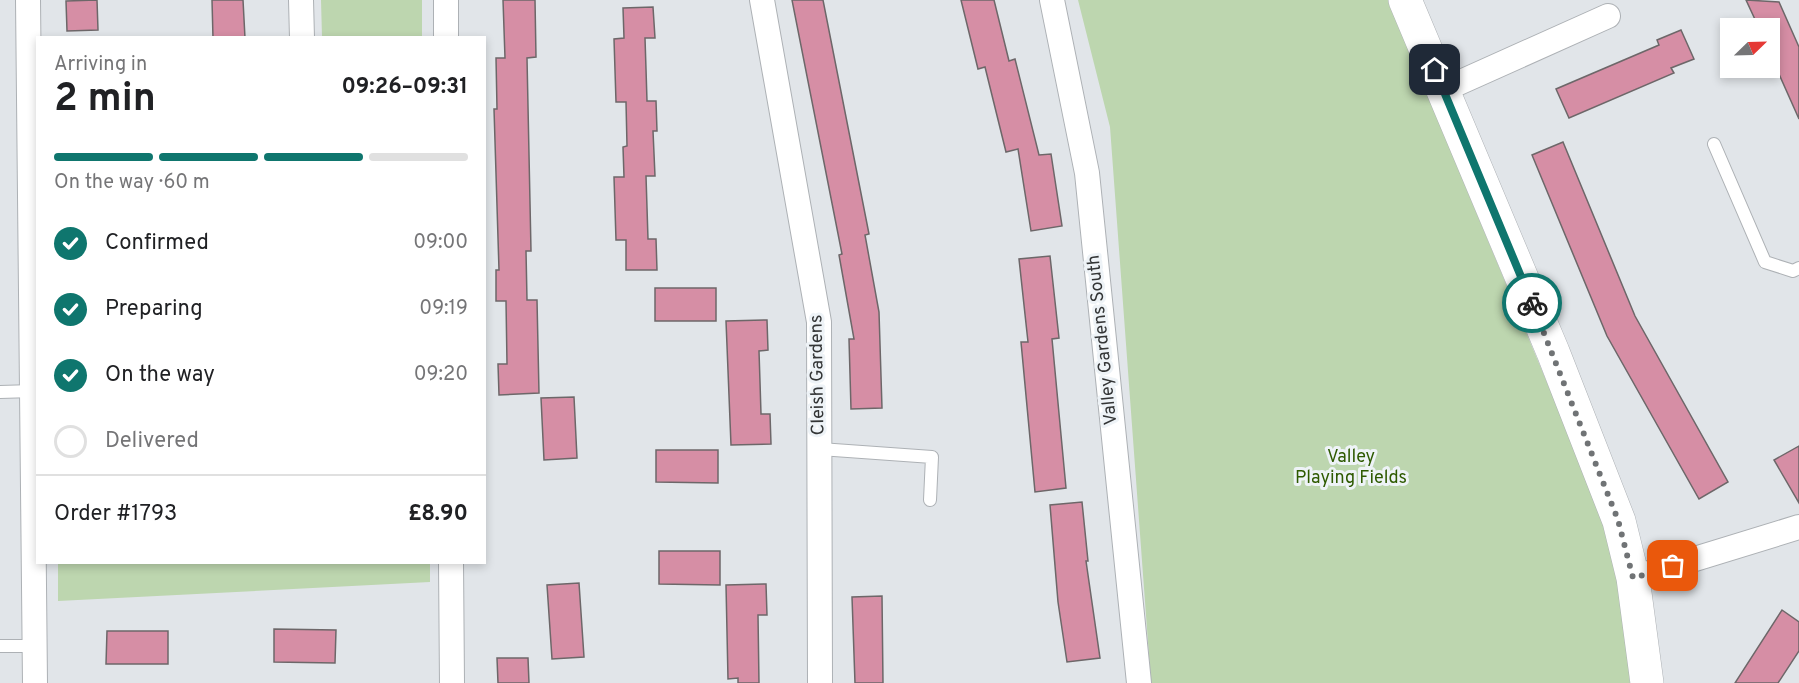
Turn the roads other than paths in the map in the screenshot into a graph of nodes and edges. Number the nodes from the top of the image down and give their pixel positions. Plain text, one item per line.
1 (28, 0) edge
2 (301, 0) edge
3 (446, 0) edge
4 (762, 0) edge
5 (1052, 0) edge
6 (1405, 0) edge
7 (1608, 16) dead end
8 (302, 36) edge
9 (446, 36) edge
10 (1443, 90) junction
11 (1714, 144) dead end
12 (1799, 268) edge
13 (33, 391) junction
14 (0, 392) edge
15 (820, 448) junction
16 (930, 501) dead end
17 (1799, 527) edge
18 (451, 564) edge
19 (1633, 578) junction
20 (0, 646) edge
21 (34, 646) junction
22 (35, 683) edge
23 (452, 683) edge
24 (820, 683) edge
25 (1139, 683) edge
26 (1647, 683) edge

1 - 13 street
2 - 8 street
3 - 9 street
4 - 15 street, Cleish Gardens
5 - 25 street, Valley Gardens South
6 - 10 street
7 - 10 street
10 - 19 street
11 - 12 lane
13 - 14 lane
13 - 21 street
15 - 16 lane
15 - 24 street, Cleish Gardens
17 - 19 street
18 - 23 street
19 - 26 street
20 - 21 lane
21 - 22 street

